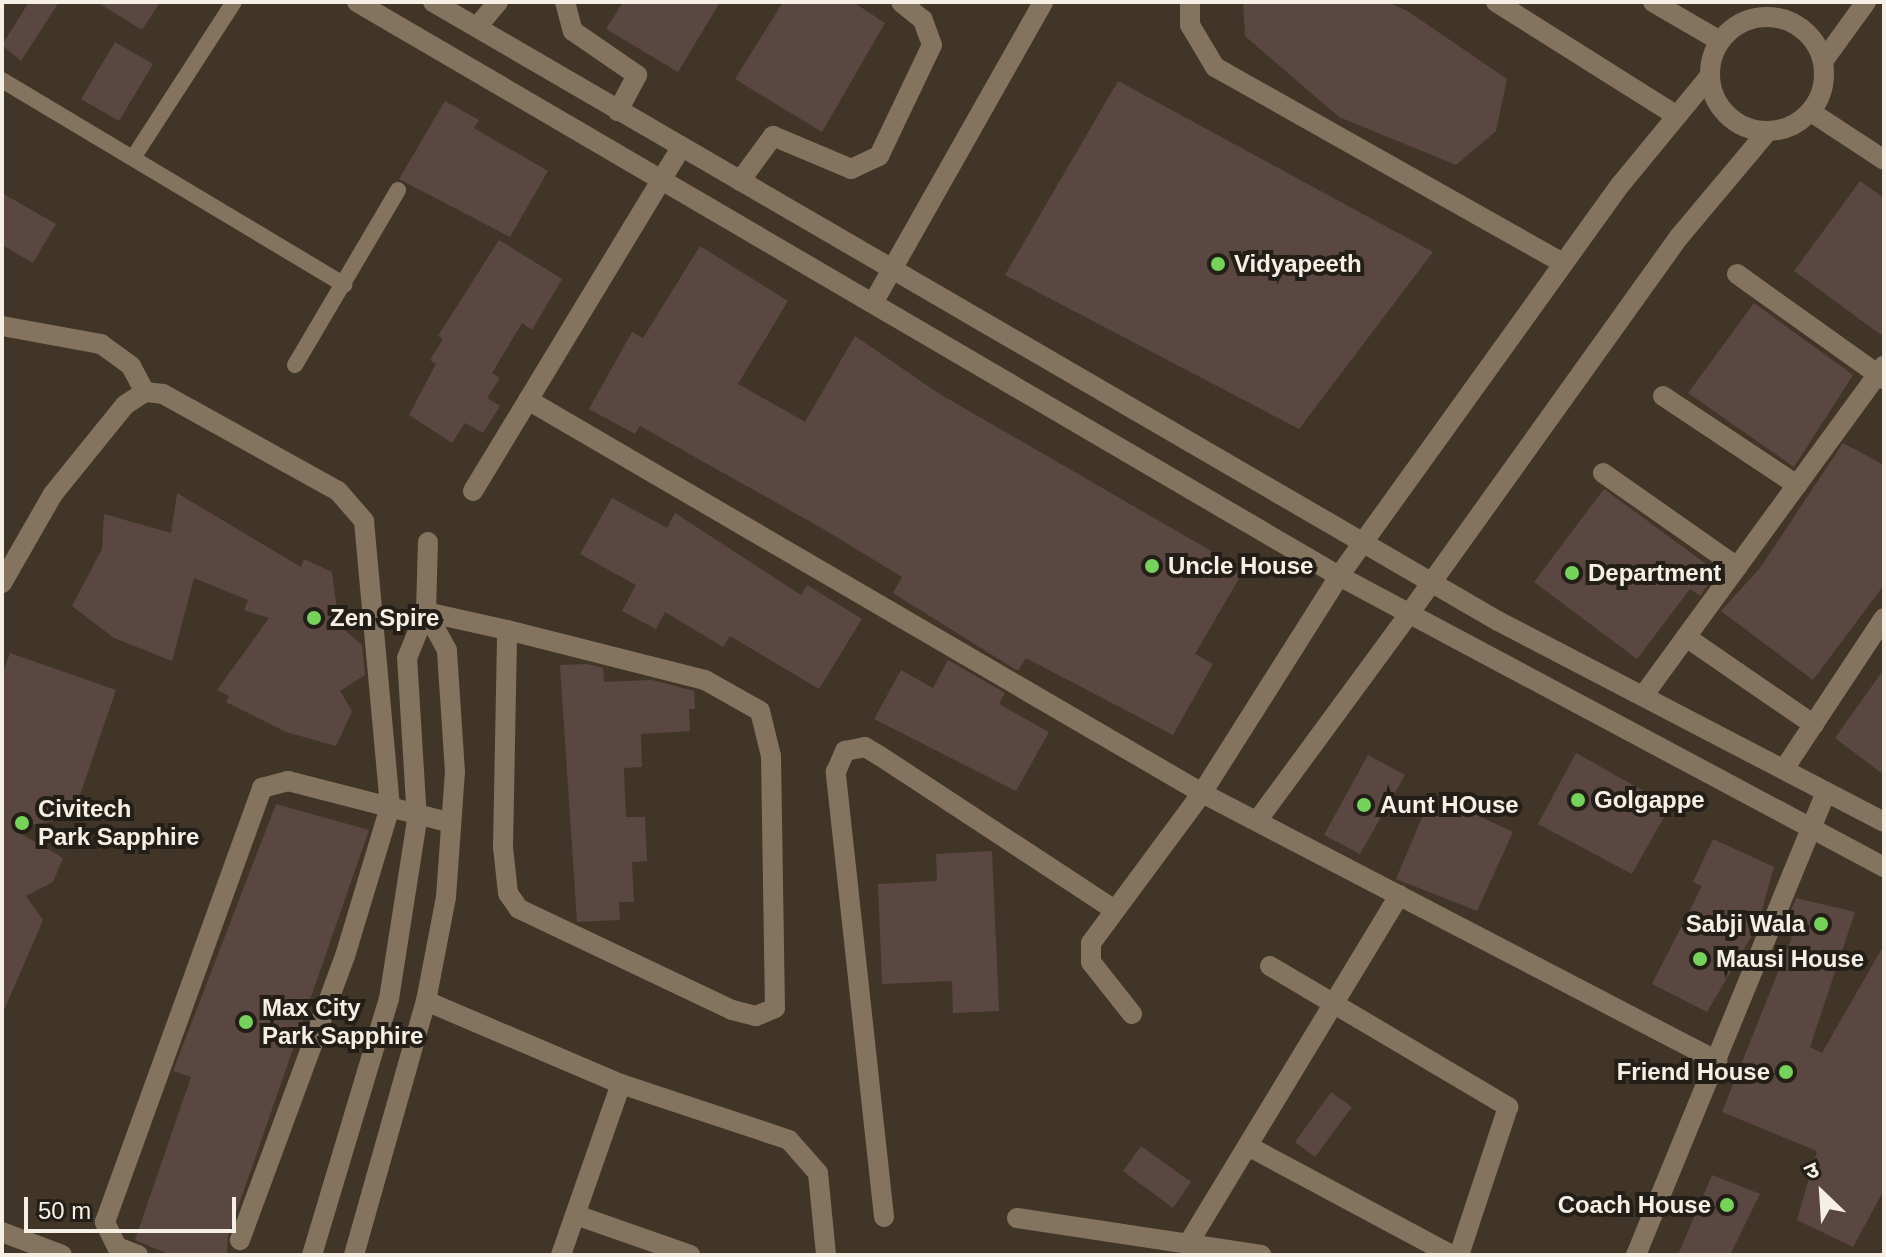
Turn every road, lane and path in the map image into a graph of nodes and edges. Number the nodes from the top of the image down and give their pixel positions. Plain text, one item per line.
1 (234, 2) edge
2 (357, 2) edge
3 (433, 2) edge
4 (498, 2) edge
5 (565, 2) edge
6 (901, 2) edge
7 (1190, 2) edge
8 (1496, 2) edge
9 (1653, 2) edge
10 (1866, 2) edge
11 (1041, 3) edge
12 (1762, 10) edge
13 (477, 27) junction
14 (1720, 41) junction
15 (1824, 60) junction
16 (1709, 77) junction
17 (2, 80) edge
18 (618, 111) junction
19 (1811, 112) junction
20 (1677, 116) junction
21 (1767, 132) junction
22 (681, 147) junction
23 (133, 158) junction
24 (1884, 160) edge
25 (740, 181) junction
26 (661, 182) junction
27 (398, 190) dead end
28 (1563, 263) junction
29 (893, 269) junction
30 (1737, 274) dead end
31 (344, 285) junction
32 (873, 303) junction
33 (2, 326) edge
34 (295, 365) dead end
35 (1882, 373) edge
36 (145, 392) junction
37 (1663, 396) dead end
38 (528, 400) junction
39 (1603, 473) dead end
40 (1797, 485) junction
41 (473, 491) dead end
42 (1360, 538) junction
43 (428, 542) dead end
44 (1737, 567) junction
45 (1339, 576) junction
46 (1431, 577) junction
47 (2, 583) edge
48 (426, 612) junction
49 (1409, 614) junction
50 (1882, 624) edge
51 (507, 630) junction
52 (1686, 637) junction
53 (1643, 696) junction
54 (1814, 725) junction
55 (1784, 769) junction
56 (1826, 792) junction
57 (1202, 793) junction
58 (390, 807) junction
59 (417, 813) junction
60 (1257, 821) junction
61 (1884, 822) edge
62 (451, 823) junction
63 (1811, 829) junction
64 (1884, 867) edge
65 (1399, 895) junction
66 (1114, 910) junction
67 (1270, 966) dead end
68 (426, 1001) junction
69 (1334, 1004) junction
70 (1132, 1014) dead end
71 (1717, 1061) junction
72 (621, 1084) junction
73 (1248, 1146) junction
74 (576, 1215) junction
75 (884, 1217) dead end
76 (1017, 1218) dead end
77 (2, 1232) edge
78 (240, 1240) dead end
79 (1188, 1244) junction
80 (362, 1253) edge
81 (62, 1255) edge
82 (138, 1255) edge
83 (312, 1255) edge
84 (561, 1255) edge
85 (690, 1255) edge
86 (826, 1255) edge
87 (1261, 1255) edge
88 (1451, 1255) edge
89 (1459, 1255) edge
90 (1636, 1255) edge

1 - 23 lane
2 - 26 street
3 - 13 street
4 - 13 street
5 - 18 street
6 - 25 street
7 - 28 street
8 - 20 street
9 - 14 street
10 - 15 street
11 - 29 street
12 - 14 street
12 - 15 street
13 - 18 street
14 - 16 street
15 - 19 street
16 - 20 street
16 - 21 street
17 - 23 lane
18 - 22 street
19 - 21 street
19 - 24 street
20 - 28 street
21 - 46 street
22 - 25 street
22 - 26 street
23 - 31 lane
25 - 29 street
26 - 32 street
26 - 38 street
27 - 31 lane
28 - 42 street
29 - 32 street
29 - 42 street
30 - 35 street
31 - 34 lane
32 - 45 street
33 - 36 street
35 - 40 street
36 - 47 street
36 - 58 street
37 - 40 street
38 - 41 street
38 - 57 street
39 - 44 street
40 - 44 street
42 - 45 street
42 - 46 street
43 - 48 street
44 - 52 street
45 - 49 street
45 - 57 street
46 - 49 street
46 - 53 street
48 - 51 street
48 - 59 street
48 - 62 street
49 - 60 street
49 - 63 street
50 - 54 street
51 - 51 street
52 - 53 street
52 - 54 street
53 - 55 street
54 - 55 street
55 - 56 street
56 - 61 street
56 - 63 street
57 - 60 street
57 - 66 street
58 - 59 street
58 - 78 street
58 - 82 street
59 - 62 street
59 - 83 street
60 - 65 street
62 - 68 street
63 - 64 street
63 - 71 street
65 - 69 street
65 - 71 street
66 - 70 street
66 - 75 street
67 - 69 street
68 - 72 street
68 - 80 street
69 - 73 street
69 - 89 street
71 - 90 street
72 - 74 street
72 - 86 street
73 - 79 street
73 - 88 street
74 - 84 street
74 - 85 street
76 - 79 street
77 - 81 street
79 - 87 street

